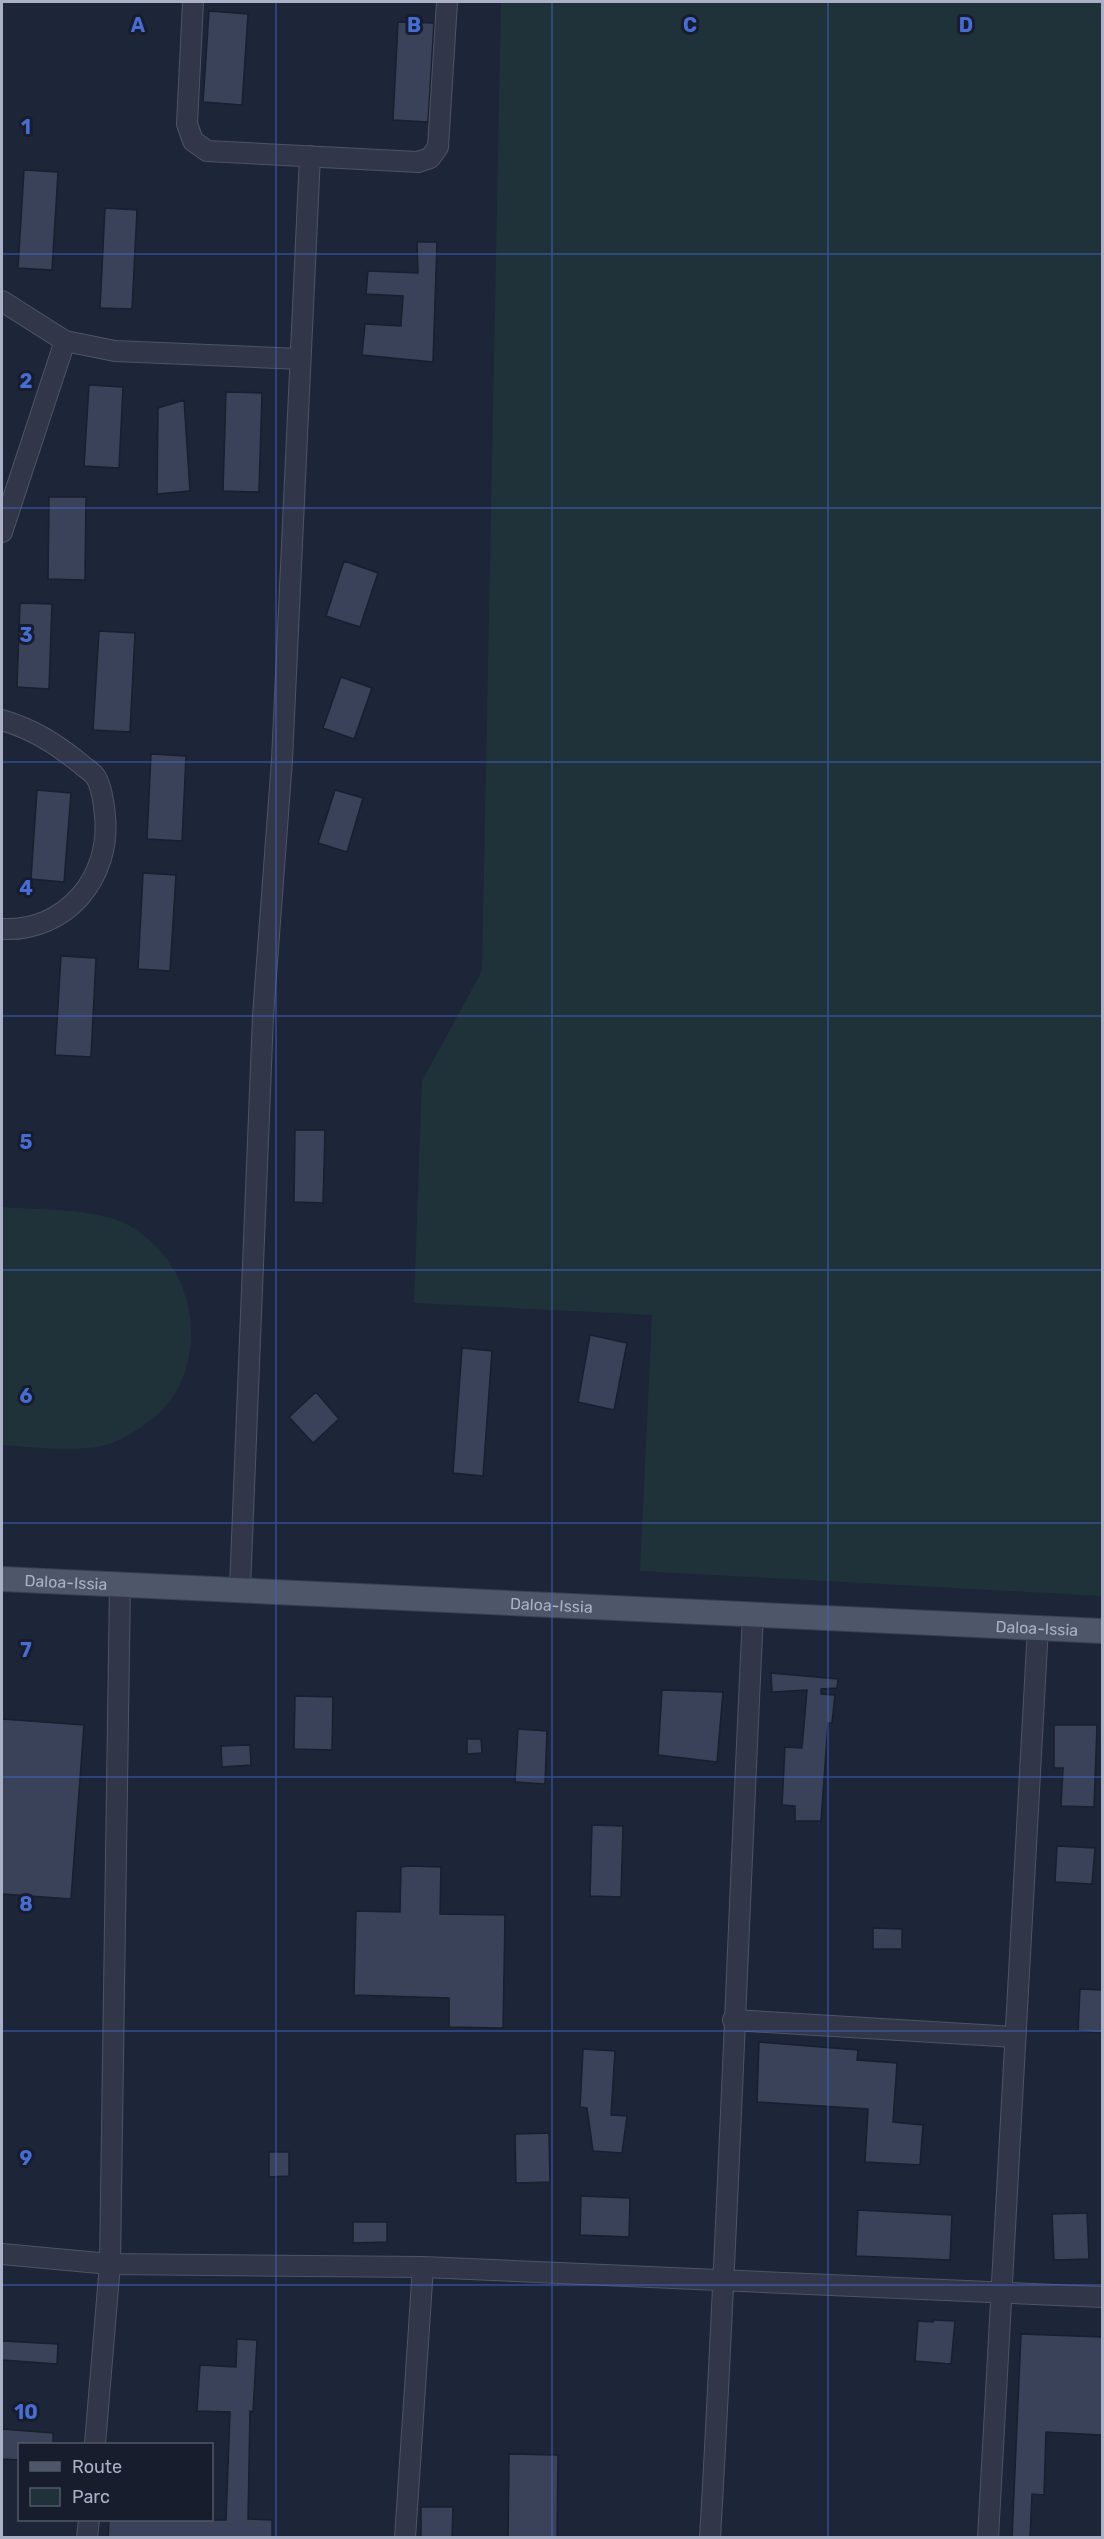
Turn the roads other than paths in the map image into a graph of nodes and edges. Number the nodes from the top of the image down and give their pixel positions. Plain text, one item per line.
1 (193, 2) edge
2 (447, 2) edge
3 (310, 156) junction
4 (2, 301) edge
5 (65, 341) junction
6 (300, 358) junction
7 (2, 531) edge
8 (2, 720) edge
9 (2, 929) edge
10 (2, 1579) edge
11 (120, 1583) junction
12 (240, 1588) junction
13 (753, 1615) junction
14 (1038, 1627) junction
15 (1102, 1631) edge
16 (733, 2020) junction
17 (1015, 2037) junction
18 (2, 2254) edge
19 (110, 2264) junction
20 (423, 2267) junction
21 (725, 2280) junction
22 (1001, 2292) junction
23 (1102, 2297) edge
24 (95, 2443) edge
25 (89, 2521) edge
26 (87, 2538) edge
27 (405, 2538) edge
28 (710, 2538) edge
29 (988, 2538) edge

1 - 3 street
2 - 3 street
3 - 6 street
4 - 5 street
5 - 6 street
5 - 7 street
6 - 12 street
8 - 9 street
10 - 11 main road, Daloa-Issia
11 - 12 main road, Daloa-Issia
11 - 19 street
12 - 13 main road, Daloa-Issia
13 - 14 main road, Daloa-Issia
13 - 16 street
14 - 15 main road, Daloa-Issia
14 - 17 street
16 - 17 street
16 - 21 street
17 - 22 street
18 - 19 street
19 - 20 street
19 - 24 street
20 - 21 street
20 - 27 street
21 - 22 street
21 - 28 street
22 - 23 street
22 - 29 street
25 - 26 street

